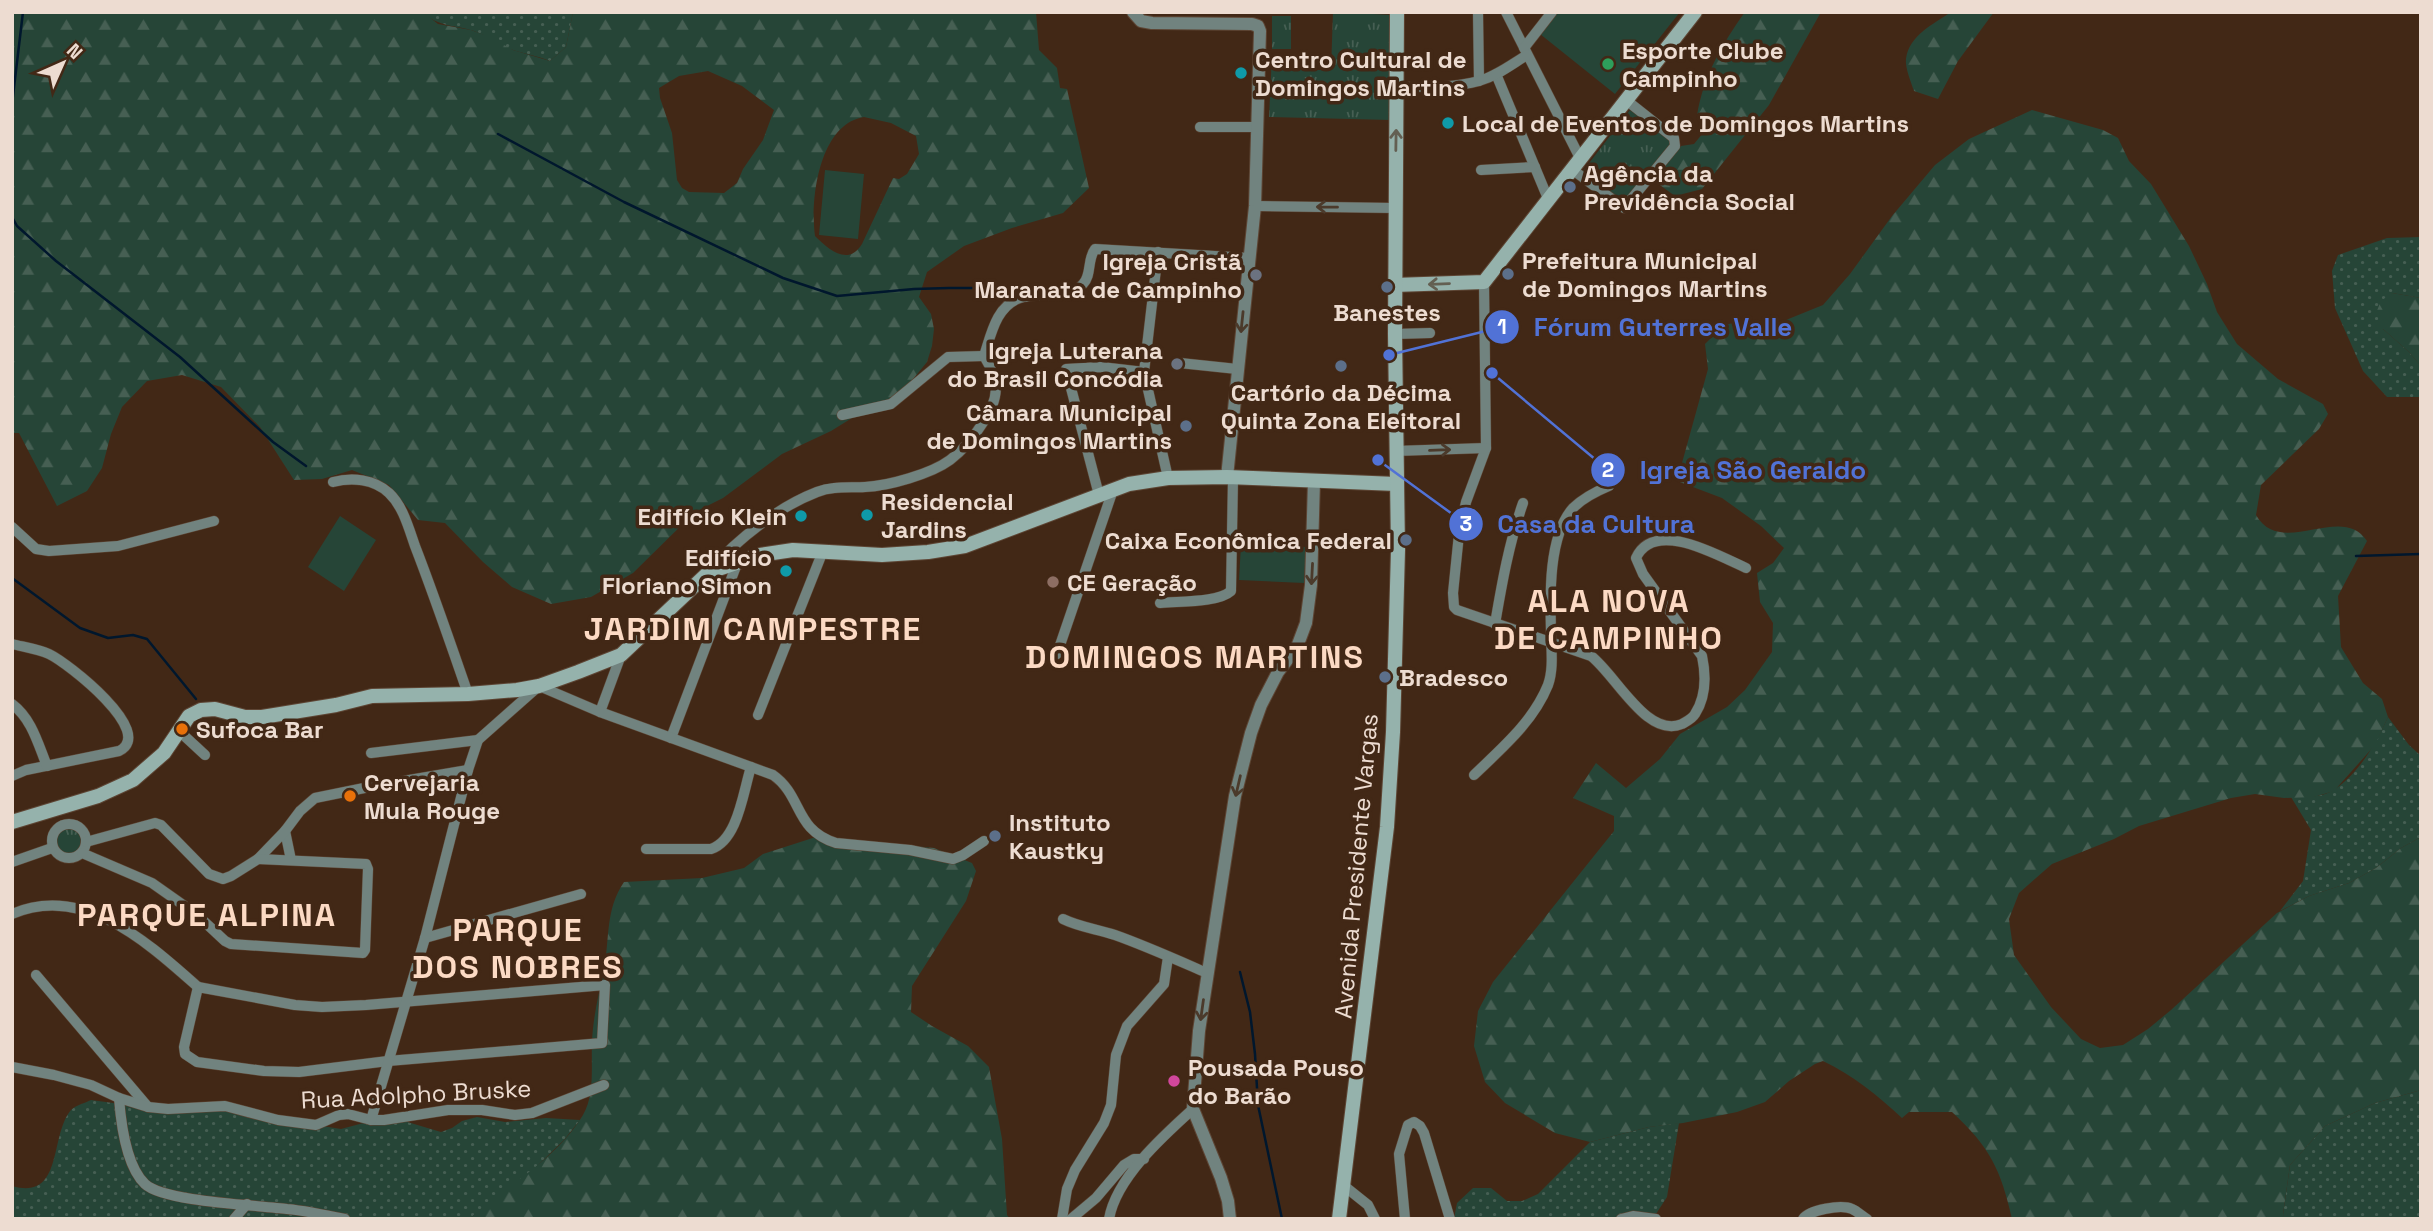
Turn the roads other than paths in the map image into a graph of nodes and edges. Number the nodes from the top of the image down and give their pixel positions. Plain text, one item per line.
1 (1133, 12) edge
2 (1397, 12) edge
3 (1478, 12) edge
4 (1506, 12) edge
5 (1552, 12) edge
6 (1695, 12) edge
7 (1194, 18) edge
8 (1526, 51) junction
9 (1496, 74) junction
10 (1479, 81) junction
11 (1397, 87) junction
12 (1626, 100) junction
13 (1200, 127) dead end
14 (1258, 127) junction
15 (1577, 165) junction
16 (1535, 167) junction
17 (1481, 170) dead end
18 (1549, 201) junction
19 (1255, 206) junction
20 (1395, 208) junction
21 (1158, 252) junction
22 (1249, 258) junction
23 (1484, 282) junction
24 (1395, 285) junction
25 (1430, 333) dead end
26 (1395, 334) junction
27 (984, 356) junction
28 (1180, 363) dead end
29 (1237, 369) junction
30 (1143, 372) junction
31 (842, 415) dead end
32 (1486, 448) junction
33 (1395, 451) junction
34 (1230, 477) junction
35 (1168, 478) junction
36 (1314, 481) junction
37 (333, 482) dead end
38 (1396, 484) junction
39 (1609, 486) dead end
40 (1106, 493) junction
41 (1523, 503) dead end
42 (214, 521) dead end
43 (12, 527) edge
44 (752, 532) junction
45 (823, 551) junction
46 (760, 555) junction
47 (738, 561) junction
48 (1746, 568) dead end
49 (709, 572) junction
50 (1160, 603) dead end
51 (1495, 624) junction
52 (1551, 642) junction
53 (12, 644) edge
54 (1057, 654) dead end
55 (621, 655) junction
56 (539, 686) junction
57 (468, 694) junction
58 (12, 704) edge
59 (600, 712) junction
60 (758, 715) dead end
61 (177, 730) junction
62 (671, 738) junction
63 (478, 740) junction
64 (371, 753) dead end
65 (205, 755) dead end
66 (47, 766) junction
67 (751, 767) junction
68 (468, 770) junction
69 (1474, 775) dead end
70 (12, 776) edge
71 (68, 805) junction
72 (12, 822) edge
73 (72, 824) junction
74 (285, 831) junction
75 (985, 841) dead end
76 (86, 842) junction
77 (52, 848) junction
78 (646, 849) dead end
79 (82, 853) junction
80 (258, 859) junction
81 (291, 860) junction
82 (12, 862) edge
83 (581, 894) dead end
84 (12, 914) edge
85 (1063, 919) dead end
86 (425, 938) junction
87 (1168, 957) junction
88 (1207, 973) junction
89 (36, 975) dead end
90 (198, 987) junction
91 (406, 1002) junction
92 (388, 1061) junction
93 (12, 1067) edge
94 (604, 1085) dead end
95 (119, 1098) junction
96 (148, 1107) junction
97 (1194, 1109) junction
98 (371, 1120) junction
99 (1144, 1159) junction
100 (1343, 1185) junction
101 (247, 1204) junction
102 (234, 1219) edge
103 (345, 1219) edge
104 (1062, 1219) edge
105 (1071, 1219) edge
106 (1109, 1219) edge
107 (1230, 1219) edge
108 (1339, 1219) edge
109 (1375, 1219) edge
110 (1405, 1219) edge
111 (1450, 1219) edge
112 (1621, 1219) edge
113 (1656, 1219) edge
114 (1803, 1219) edge
115 (1867, 1219) edge

1 - 7 street
2 - 11 main road, Avenida Presidente Vargas
3 - 10 street
4 - 8 street
5 - 8 street
6 - 12 main road
7 - 14 street
8 - 9 street
8 - 15 street
9 - 10 street
9 - 16 street
10 - 11 street
20 -> 11 main road, Avenida Presidente Vargas
12 - 15 main road
12 - 15 street
13 - 14 street
14 - 19 street
15 - 18 main road
16 - 17 street
16 - 18 street
18 - 23 main road
20 -> 19 street
19 - 22 street
20 - 24 main road, Avenida Presidente Vargas
21 - 22 street
21 - 27 street
21 - 30 street
22 -> 29 street
23 -> 24 main road
23 - 32 street
24 - 26 main road, Avenida Presidente Vargas
25 - 26 street
26 - 33 main road, Avenida Presidente Vargas
27 - 31 street
27 - 44 street
28 - 29 street
29 - 34 street
30 - 35 street
30 - 40 street
33 -> 32 street
32 - 51 street
33 - 38 main road, Avenida Presidente Vargas
34 - 35 main road
34 - 36 main road
34 - 50 street
35 - 40 main road
36 - 38 main road
36 -> 88 street
37 - 57 street
38 - 100 main road, Avenida Presidente Vargas
39 - 52 street
40 - 45 main road
40 - 54 street
41 - 51 street
42 - 43 street
44 - 46 street
44 - 49 street
45 - 46 main road
45 - 60 street
46 - 47 main road
47 - 49 main road
47 - 62 street
48 - 52 street
49 - 55 main road
51 - 52 street
52 - 69 street
53 - 66 street
55 - 56 main road
55 - 59 street
56 - 57 main road
56 - 59 street
56 - 63 street
57 - 61 main road
58 - 66 street
59 - 62 street
61 - 65 street
61 - 71 main road
62 - 67 street
63 - 64 street
63 - 68 street
66 - 70 street
67 - 75 street
67 - 78 street
68 - 74 street
68 - 86 street
71 - 72 main road
71 - 73 street
73 - 76 street
73 - 77 street
74 - 80 street
74 - 81 street
76 - 79 street
76 - 80 street
77 - 79 street
77 - 82 street
79 - 81 street
80 - 81 street
83 - 86 street
84 - 90 street
85 - 87 street
86 - 91 street
87 - 88 street
87 - 104 street
88 -> 97 street
89 - 96 street
90 - 91 street
90 - 92 street
91 - 92 street
91 - 92 street
92 - 98 street
93 - 95 street, Rua Adolpho Bruske
94 - 98 street, Rua Adolpho Bruske
95 - 96 street, Rua Adolpho Bruske
95 - 101 street
96 - 98 street, Rua Adolpho Bruske
97 - 99 street
97 - 107 street
99 - 105 street
99 - 106 street
100 - 108 main road, Avenida Presidente Vargas
100 - 109 street
101 - 102 street
101 - 103 street
110 - 111 street
112 - 113 street
114 - 115 street

